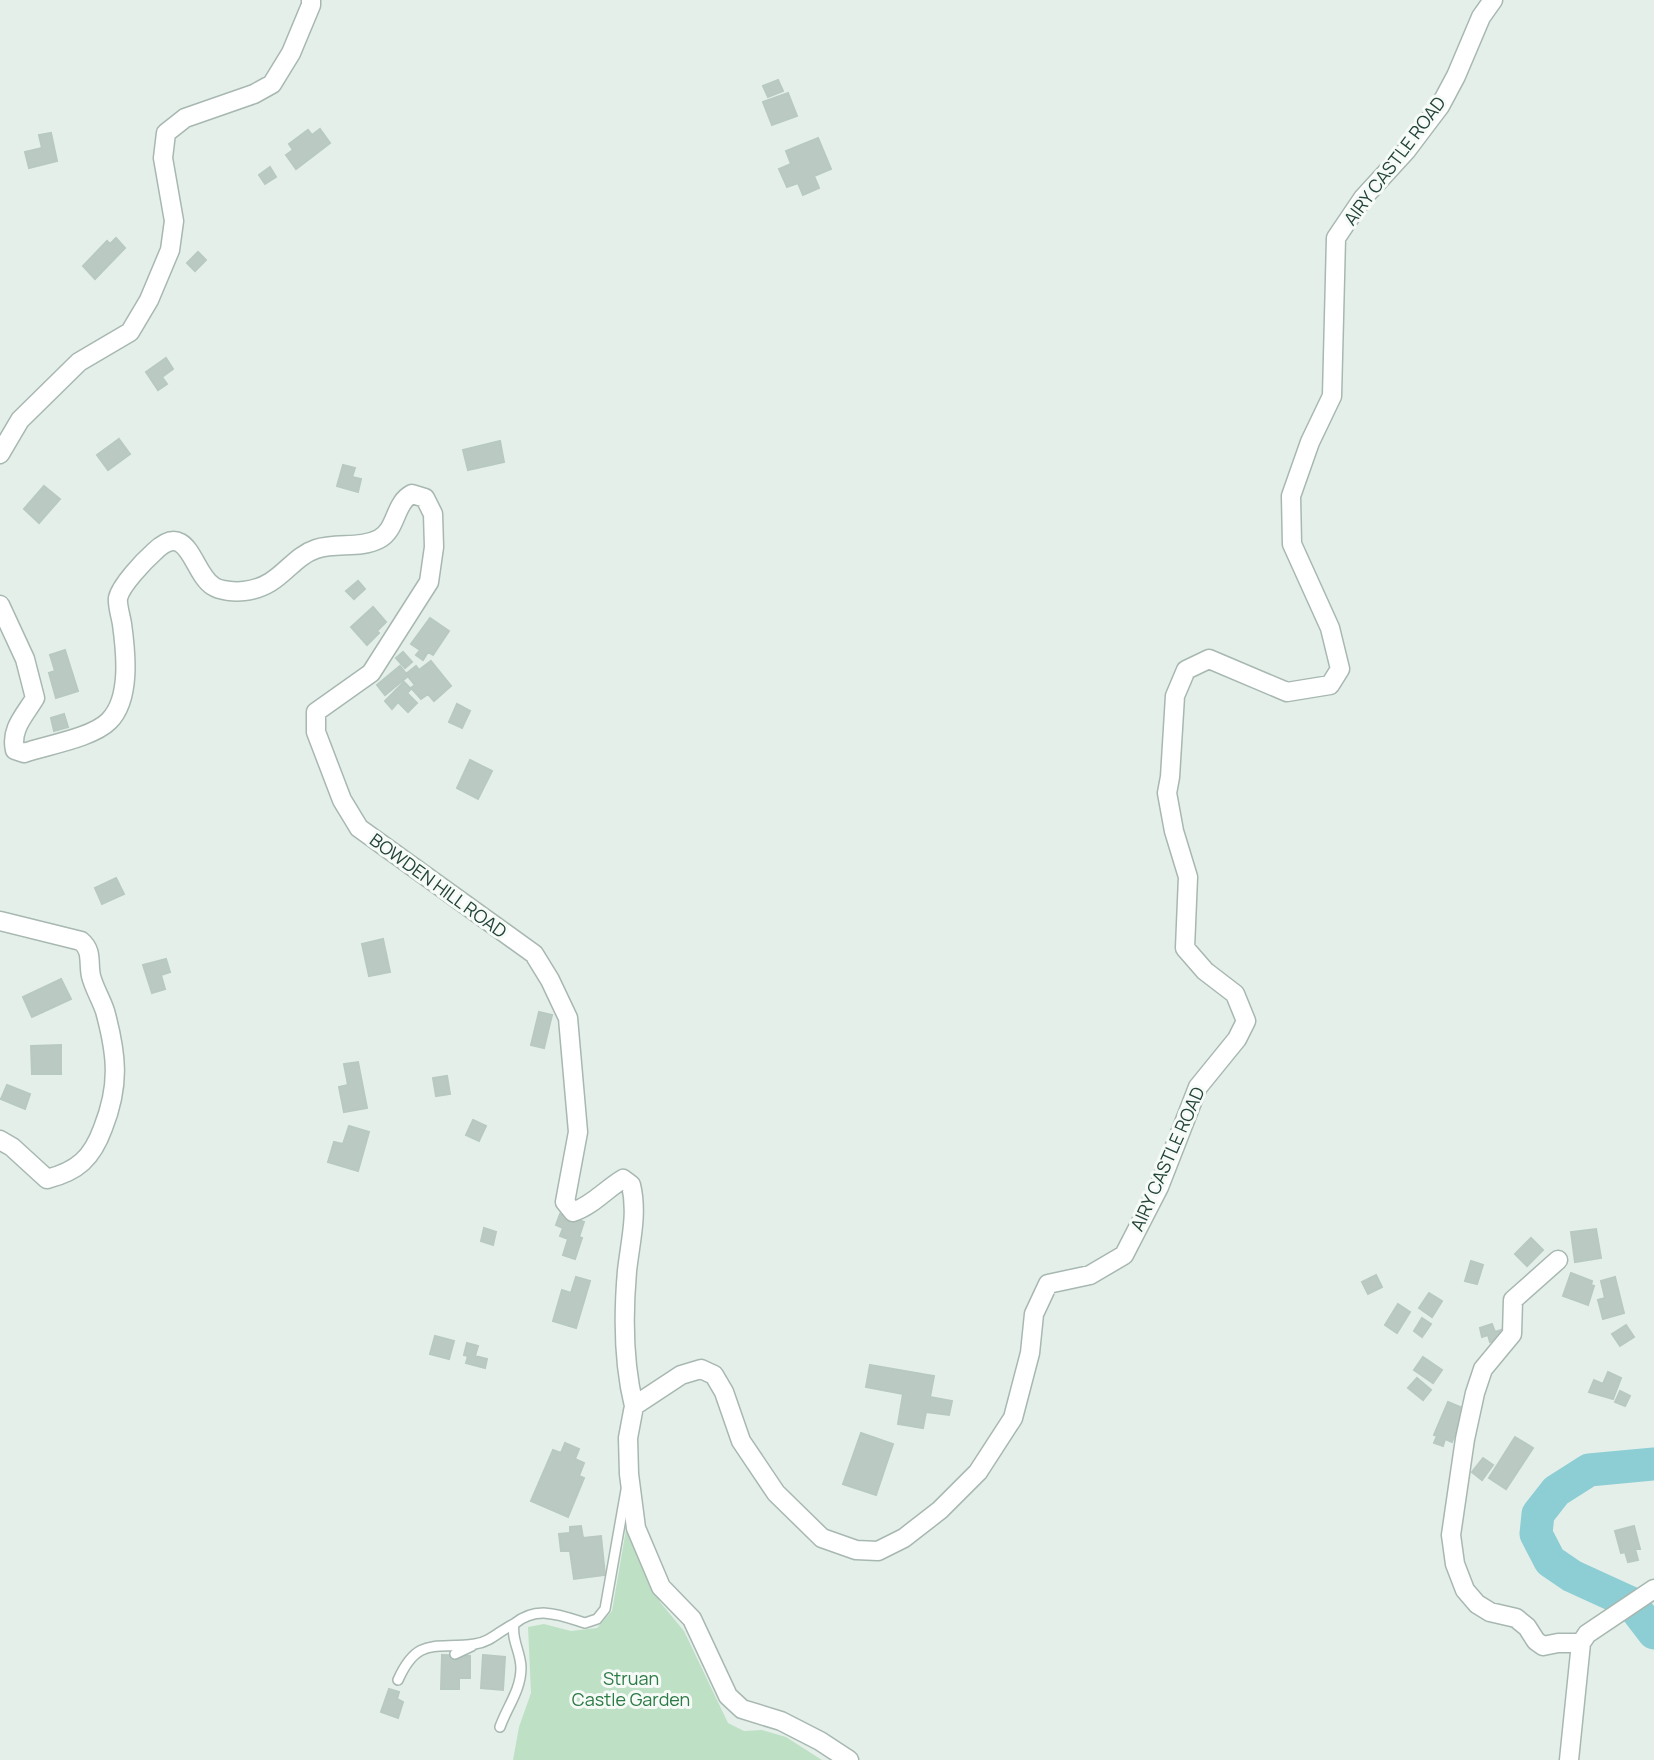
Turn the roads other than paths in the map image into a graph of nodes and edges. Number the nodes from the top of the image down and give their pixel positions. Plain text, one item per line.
1 (311, 0) edge
2 (1493, 0) edge
3 (0, 454) edge
4 (0, 606) edge
5 (6, 742) edge
6 (0, 921) edge
7 (0, 1140) edge
8 (1558, 1260) dead end
9 (634, 1406) junction
10 (629, 1474) junction
11 (1654, 1589) edge
12 (514, 1624) junction
13 (1584, 1639) junction
14 (476, 1644) junction
15 (455, 1654) dead end
16 (398, 1680) dead end
17 (500, 1727) dead end
18 (849, 1760) edge
19 (1569, 1760) edge

1 - 3 street
2 - 9 street, AIRY CASTLE ROAD
4 - 5 street, BOWDEN HILL ROAD
5 - 9 street, BOWDEN HILL ROAD
6 - 7 street
8 - 13 street
9 - 10 street
10 - 12 lane
10 - 18 street
11 - 13 street
12 - 14 lane
12 - 17 lane
13 - 19 street
14 - 15 lane
14 - 16 lane

